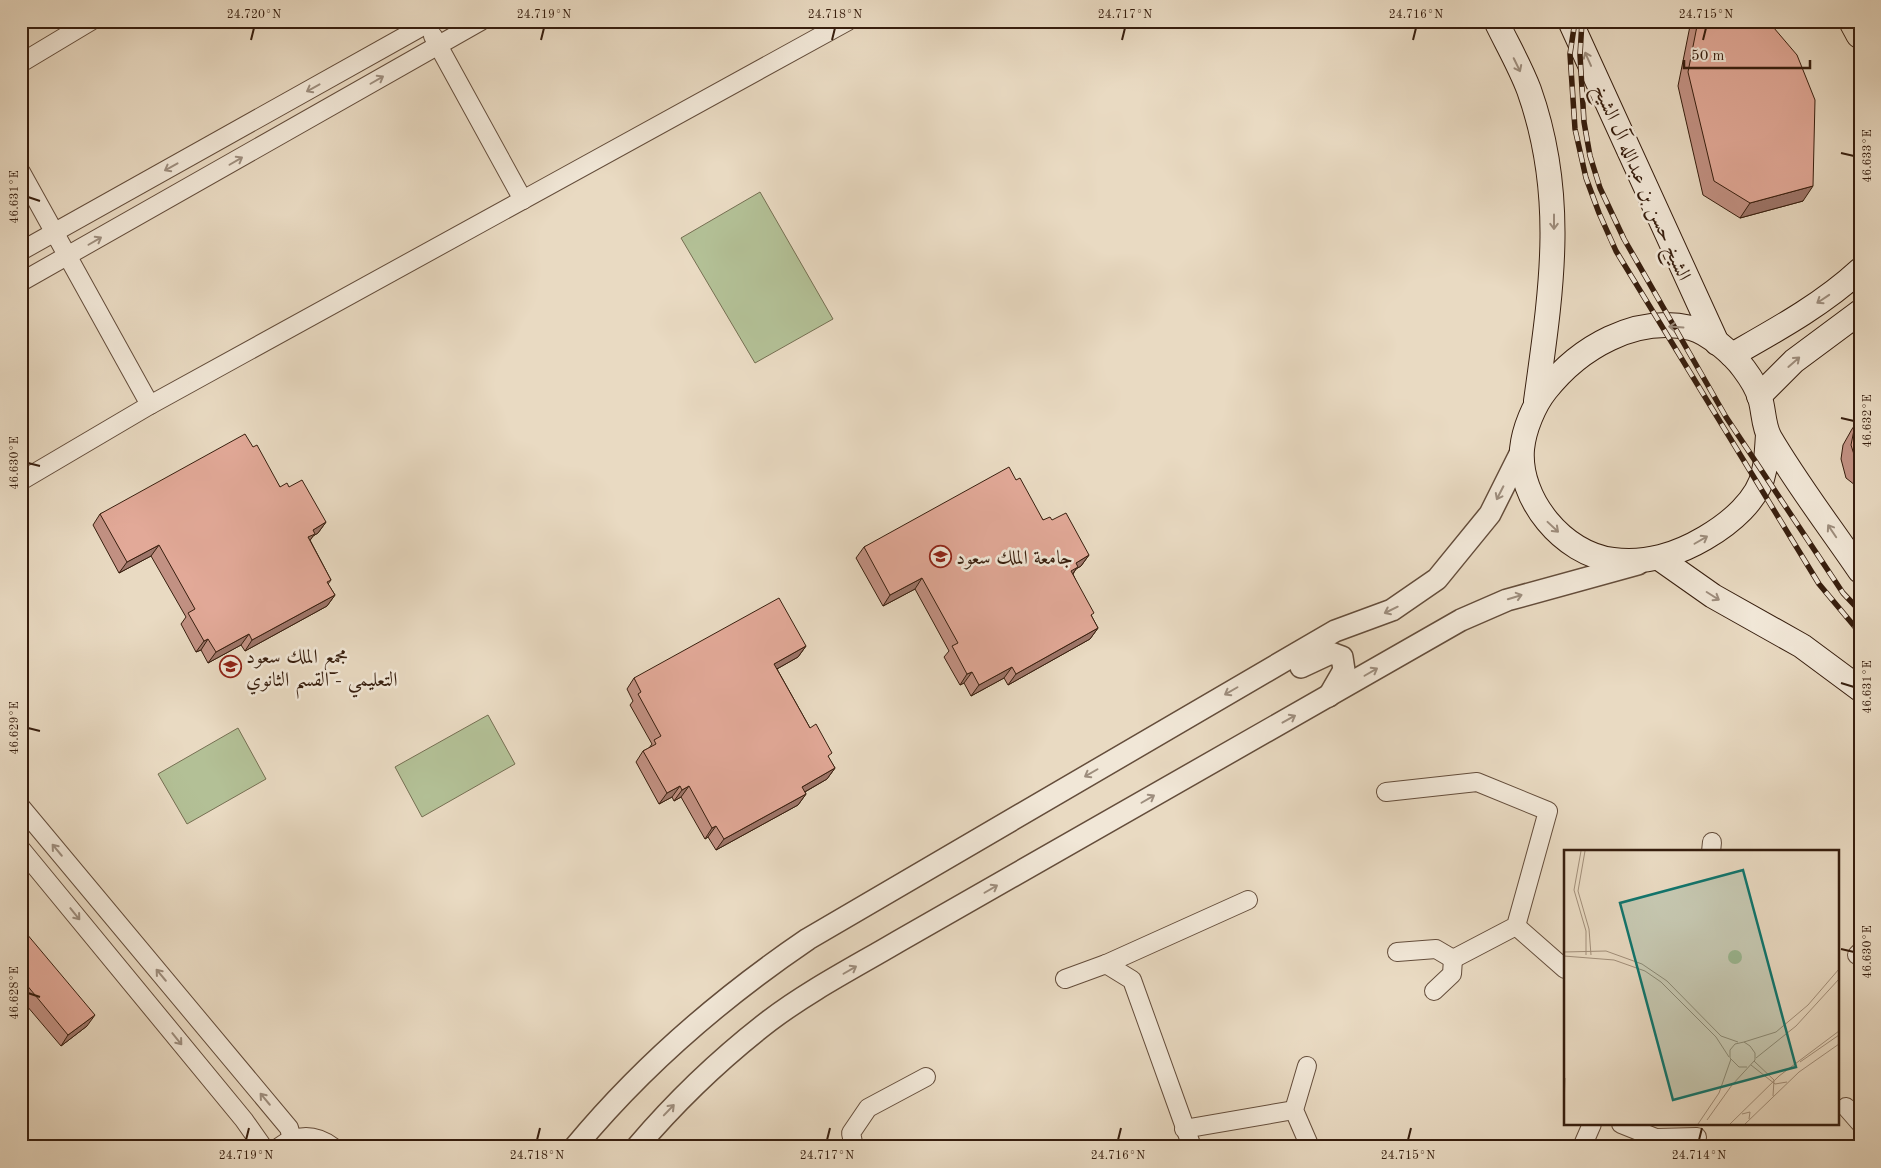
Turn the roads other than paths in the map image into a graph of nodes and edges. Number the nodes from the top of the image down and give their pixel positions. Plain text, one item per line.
1 (91, 21) edge
2 (481, 21) edge
3 (848, 21) edge
4 (1496, 21) edge
5 (1570, 21) edge
6 (1854, 21) edge
7 (427, 22) edge
8 (1860, 34) edge
9 (438, 46) junction
10 (21, 63) edge
11 (21, 172) edge
12 (523, 200) junction
13 (55, 232) junction
14 (21, 251) edge
15 (69, 256) junction
16 (1860, 270) edge
17 (21, 282) edge
18 (1860, 312) edge
19 (1724, 349) junction
20 (1760, 396) junction
21 (1536, 402) junction
22 (150, 405) junction
23 (1768, 434) junction
24 (1522, 450) junction
25 (21, 481) edge
26 (1654, 559) junction
27 (1860, 571) edge
28 (1258, 676) junction
29 (1860, 689) edge
30 (1329, 696) junction
31 (1386, 792) dead end
32 (21, 807) edge
33 (21, 849) edge
34 (1248, 900) dead end
35 (1516, 926) junction
36 (1397, 952) dead end
37 (1453, 959) junction
38 (1106, 964) junction
39 (1564, 968) edge
40 (1065, 979) dead end
41 (1434, 991) dead end
42 (1307, 1066) dead end
43 (926, 1077) dead end
44 (1846, 1108) dead end
45 (1294, 1110) junction
46 (1860, 1123) edge
47 (1591, 1126) edge
48 (1626, 1126) edge
49 (1184, 1129) junction
50 (286, 1143) edge
51 (264, 1147) edge
52 (333, 1147) edge
53 (575, 1147) edge
54 (637, 1147) edge
55 (854, 1147) edge
56 (1192, 1147) edge
57 (1310, 1147) edge
58 (1582, 1147) edge
59 (1693, 1147) edge

1 - 10 street
2 - 9 street
3 - 12 street
4 -> 21 main road, الشيخ حسن بن عبدالله آل الشيخ
19 -> 5 main road, الشيخ حسن بن عبدالله آل الشيخ
6 - 8 main road
7 - 9 street
7 -> 13 street
9 - 12 street
15 -> 9 street
11 - 13 street
12 - 22 street
13 - 14 street
13 - 15 street
15 - 17 street
15 - 22 street
16 -> 19 main road
20 -> 18 main road
19 - 20 main road, الشيخ حسن بن عبدالله آل الشيخ
19 -> 21 main road, الشيخ حسن بن عبدالله آل الشيخ
20 - 23 main road, الشيخ حسن بن عبدالله آل الشيخ
21 - 24 main road, الشيخ حسن بن عبدالله آل الشيخ
22 - 25 street
26 -> 23 main road, الشيخ حسن بن عبدالله آل الشيخ
27 -> 23 main road, الشيخ حسن بن عبدالله آل الشيخ
24 -> 26 main road, الشيخ حسن بن عبدالله آل الشيخ
24 -> 28 street
26 -> 29 main road
30 -> 26 street
28 - 30 street
28 -> 53 street
54 -> 30 street
31 - 35 street
50 -> 32 street
33 -> 51 street
34 - 38 street
35 - 37 street
35 - 39 street
36 - 37 street
37 - 41 street
38 - 40 street
38 - 49 street
42 - 45 street
43 - 55 street
44 - 46 street
45 - 49 street
45 - 57 street
47 - 58 street
48 - 59 street
49 - 56 street
50 - 52 street

